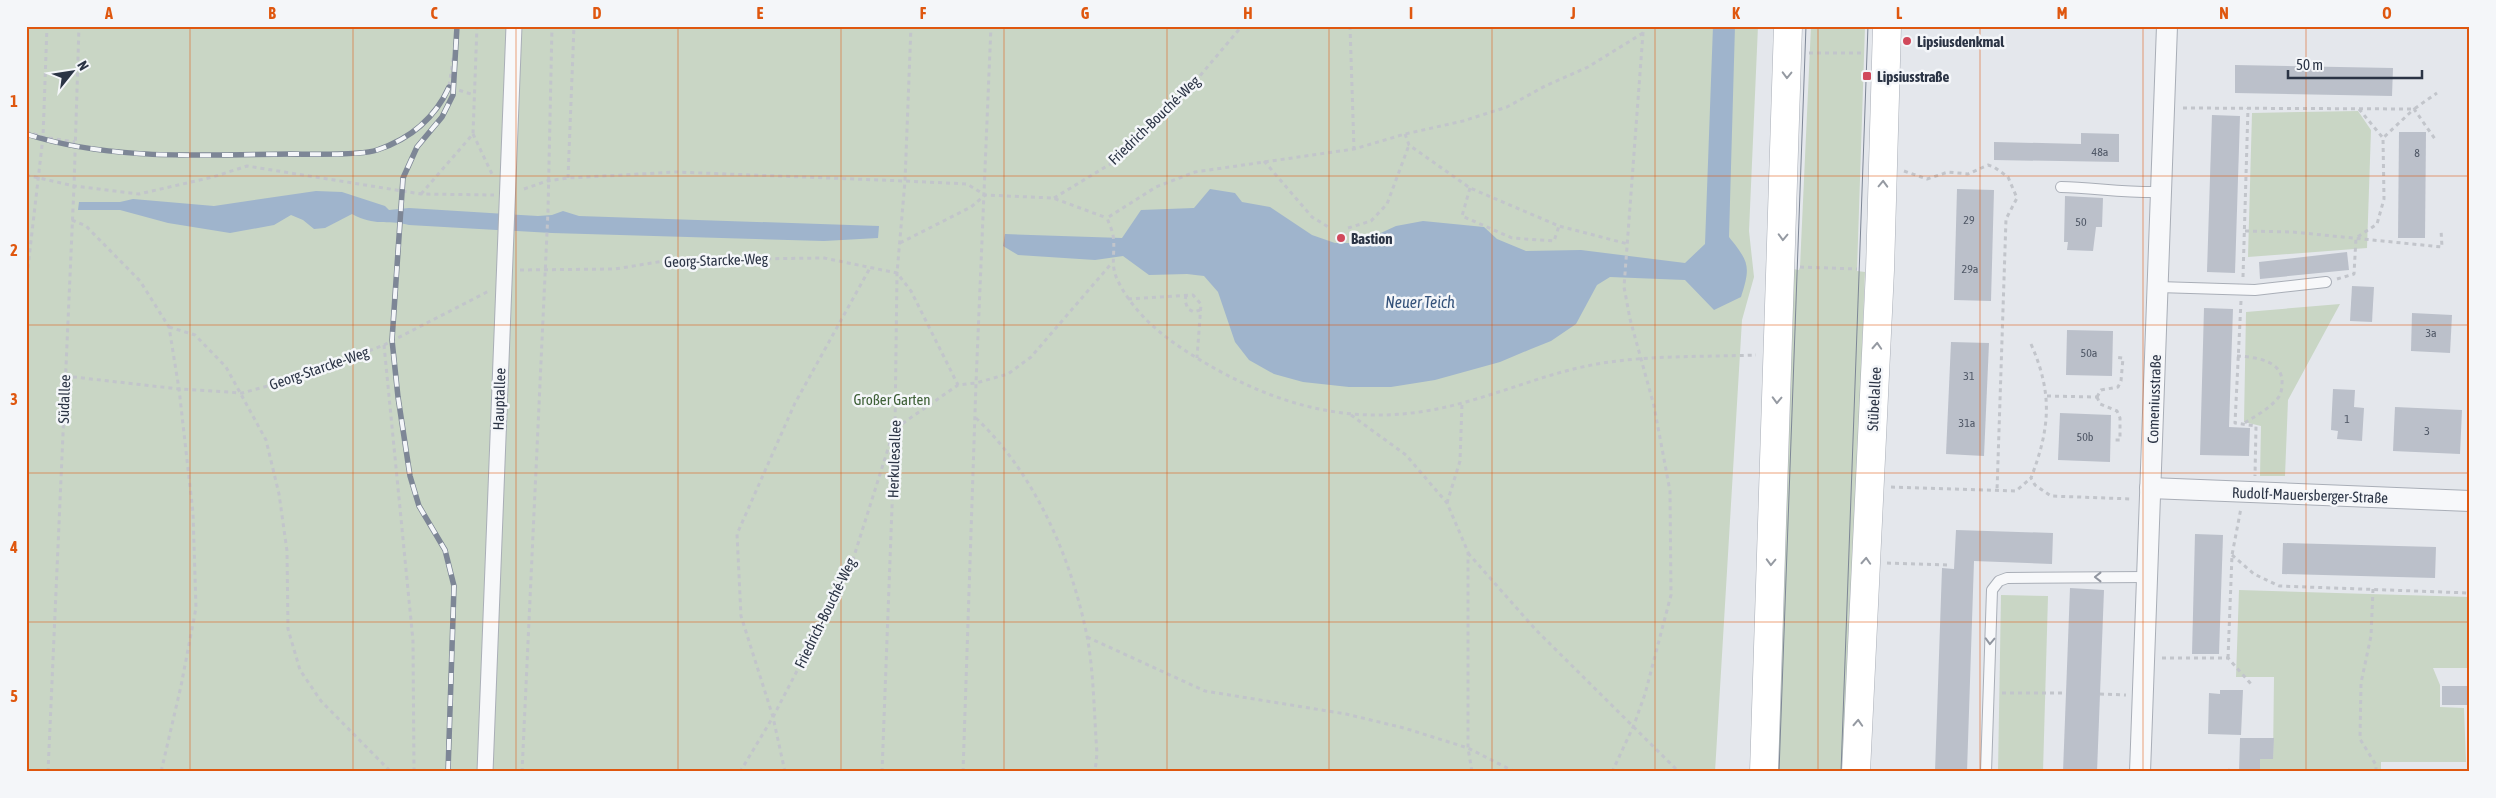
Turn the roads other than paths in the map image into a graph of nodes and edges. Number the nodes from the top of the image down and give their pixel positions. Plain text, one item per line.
1 (514, 26) edge
2 (1788, 26) edge
3 (1887, 26) edge
4 (2168, 26) edge
5 (2061, 187) dead end
6 (2161, 192) junction
7 (2326, 282) road end
8 (2158, 286) junction
9 (2150, 494) junction
10 (2470, 501) edge
11 (2147, 577) junction
12 (485, 772) edge
13 (1764, 772) edge
14 (1856, 772) edge
15 (1986, 772) edge
16 (2140, 772) edge

1 - 12 street, Hauptallee
2 -> 13 main road
14 -> 3 main road, Stübelallee
4 - 6 street, Comeniusstraße
5 - 6 lane
6 - 8 street, Comeniusstraße
7 - 8 lane
8 - 9 street, Comeniusstraße
9 - 10 street, Rudolf-Mauersberger-Straße
9 - 11 street, Comeniusstraße
11 -> 15 lane
11 - 16 street, Comeniusstraße

